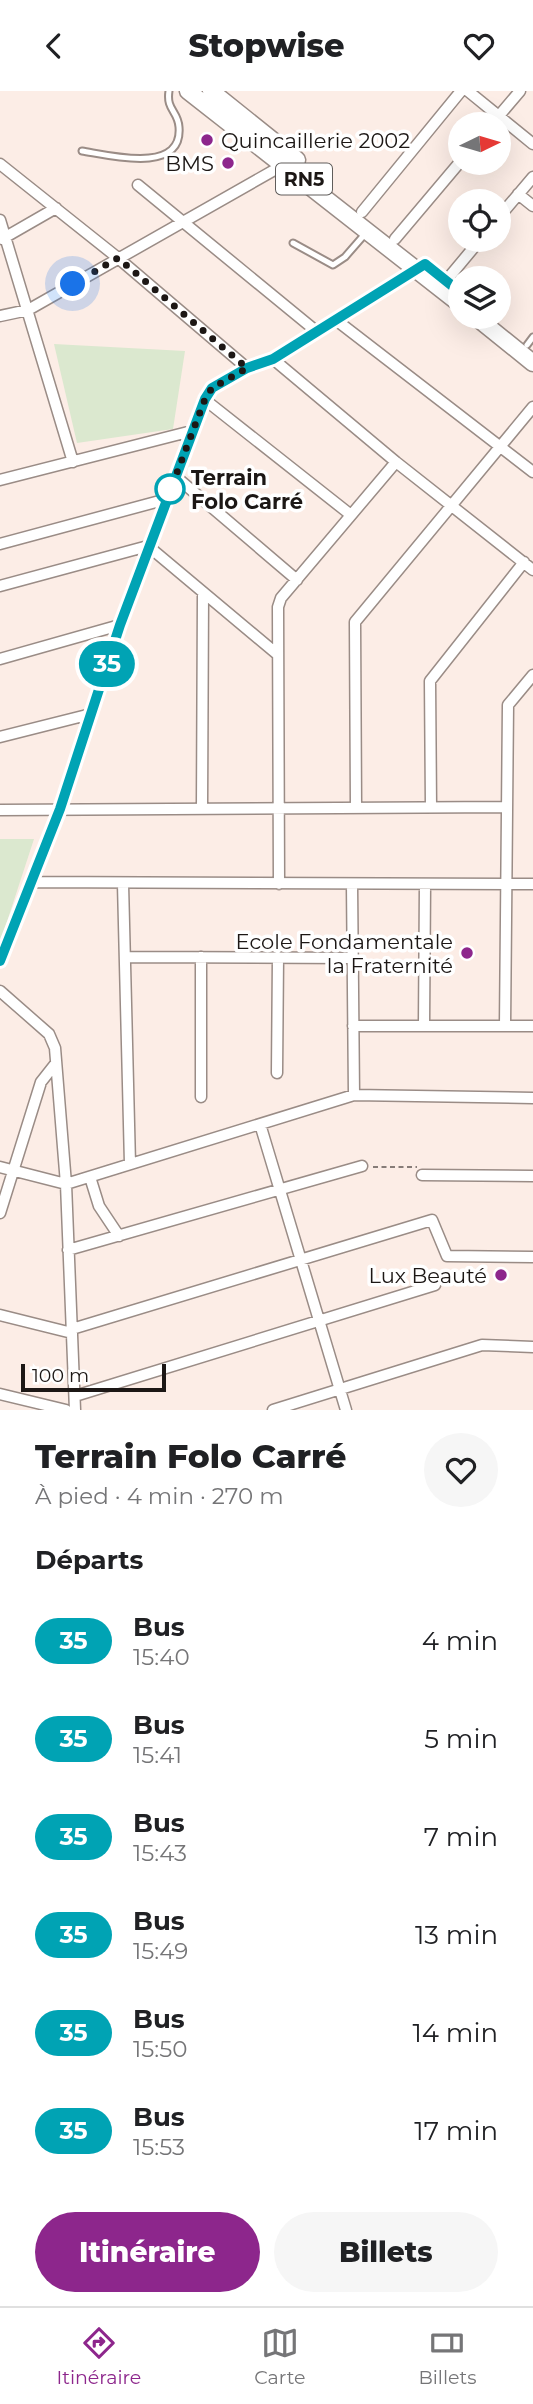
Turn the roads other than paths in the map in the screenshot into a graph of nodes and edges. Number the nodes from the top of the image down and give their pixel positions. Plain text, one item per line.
1 (169, 91) edge
2 (188, 91) edge
3 (211, 91) edge
4 (461, 91) edge
5 (468, 91) edge
6 (520, 91) edge
7 (488, 112) edge
8 (503, 112) edge
9 (511, 130) edge
10 (533, 144) edge
11 (82, 151) dead end
12 (285, 164) junction
13 (0, 165) edge
14 (449, 175) edge
15 (533, 177) edge
16 (138, 185) dead end
17 (518, 194) junction
18 (511, 202) edge
19 (533, 206) edge
20 (56, 208) junction
21 (362, 212) junction
22 (0, 220) edge
23 (185, 221) junction
24 (368, 230) junction
25 (3, 239) edge
26 (395, 239) junction
27 (293, 243) dead end
28 (470, 252) edge
29 (118, 258) junction
30 (421, 267) junction
31 (442, 284) junction
32 (448, 287) edge
33 (448, 291) edge
34 (28, 310) junction
35 (0, 316) edge
36 (336, 320) junction
37 (490, 329) edge
38 (509, 329) edge
39 (316, 331) junction
40 (531, 344) edge
41 (273, 359) junction
42 (533, 363) edge
43 (247, 368) junction
44 (205, 399) junction
45 (533, 407) edge
46 (192, 431) junction
47 (500, 446) junction
48 (396, 462) junction
49 (73, 463) junction
50 (533, 473) edge
51 (175, 475) junction
52 (0, 479) edge
53 (167, 499) junction
54 (450, 505) junction
55 (351, 515) junction
56 (0, 544) edge
57 (148, 546) junction
58 (524, 562) junction
59 (533, 570) edge
60 (297, 580) junction
61 (0, 586) edge
62 (203, 593) junction
63 (120, 625) junction
64 (277, 654) junction
65 (0, 659) edge
66 (533, 675) edge
67 (91, 714) junction
68 (0, 737) edge
69 (356, 807) junction
70 (431, 807) junction
71 (507, 807) junction
72 (202, 808) junction
73 (278, 808) junction
74 (60, 809) junction
75 (0, 810) edge
76 (31, 882) junction
77 (123, 884) junction
78 (279, 884) junction
79 (352, 884) junction
80 (425, 884) junction
81 (506, 884) junction
82 (533, 884) edge
83 (125, 957) junction
84 (201, 957) junction
85 (278, 957) junction
86 (353, 958) junction
87 (0, 961) edge
88 (0, 991) edge
89 (353, 1026) junction
90 (424, 1026) junction
91 (505, 1026) junction
92 (533, 1027) edge
93 (57, 1063) junction
94 (277, 1073) dead end
95 (354, 1095) junction
96 (201, 1097) dead end
97 (533, 1098) edge
98 (260, 1124) junction
99 (130, 1164) junction
100 (362, 1166) road end
101 (0, 1167) edge
102 (12, 1170) junction
103 (422, 1175) road end
104 (90, 1177) junction
105 (533, 1177) edge
106 (65, 1184) junction
107 (279, 1188) junction
108 (0, 1213) edge
109 (118, 1236) junction
110 (68, 1251) junction
111 (533, 1257) edge
112 (300, 1258) junction
113 (435, 1285) dead end
114 (0, 1315) edge
115 (319, 1322) junction
116 (72, 1331) junction
117 (533, 1347) edge
118 (340, 1390) junction
119 (0, 1394) edge
120 (75, 1396) junction
121 (66, 1410) edge
122 (75, 1410) edge
123 (273, 1410) edge
124 (346, 1410) edge

1 - 11 lane
2 - 12 highway, RN5
3 - 21 highway, RN5
4 - 21 street
5 - 7 street
6 - 8 street
9 - 10 street
12 - 23 street
12 - 24 highway, RN5
13 - 20 street
14 - 26 street
15 - 17 street
16 - 23 street
17 - 18 street
17 - 19 street
20 - 25 street
20 - 29 street
21 - 26 highway, RN5
22 - 25 street
23 - 29 street
23 - 39 street
24 - 27 lane
24 - 30 highway, RN5
25 - 34 street
26 - 30 highway, RN5
28 - 31 street
29 - 34 street
29 - 43 street
30 - 31 highway, RN5
30 - 36 street
31 - 32 highway, RN5
31 - 33 highway, RN5
34 - 35 street
34 - 49 street
36 - 39 street
36 - 47 street
37 - 42 highway
38 - 40 highway
39 - 41 street
41 - 43 street
41 - 48 street
43 - 44 street
44 - 46 street
44 - 55 street
45 - 47 street
46 - 49 street
46 - 51 street
47 - 50 street
47 - 54 street
48 - 54 street
48 - 55 street
49 - 52 street
51 - 53 street
51 - 60 street
53 - 56 street
53 - 57 street
54 - 58 street
54 - 69 street
55 - 60 street
57 - 61 street
57 - 62 street
57 - 63 street
58 - 59 street
58 - 70 street
60 - 64 street
62 - 64 street
62 - 72 street
63 - 65 street
63 - 67 street
64 - 73 street
66 - 71 street
67 - 68 street
67 - 74 street
69 - 70 street
69 - 73 street
70 - 71 street
71 - 81 street
72 - 73 street
72 - 74 street
73 - 78 street
74 - 75 street
74 - 76 street
76 - 77 street
76 - 87 street
77 - 78 street
77 - 83 street
78 - 79 street
79 - 80 street
79 - 86 street
80 - 81 street
80 - 90 street
81 - 82 street
81 - 91 street
83 - 84 street
83 - 99 street
84 - 85 street
84 - 96 street
85 - 86 street
85 - 94 street
86 - 89 street
88 - 93 street
89 - 90 street
89 - 95 street
90 - 91 street
91 - 92 street
93 - 102 street
93 - 106 street
95 - 97 street
95 - 98 street
98 - 99 street
98 - 107 street
99 - 104 street
100 - 107 street
101 - 102 street
102 - 106 street
102 - 108 street
103 - 105 street
104 - 106 street
104 - 109 street
106 - 110 street
107 - 109 street
107 - 112 street
109 - 110 street
110 - 116 street
111 - 112 street
112 - 115 street
112 - 116 street
113 - 115 street
114 - 116 street
115 - 118 street
115 - 120 street
116 - 120 street
117 - 118 street
118 - 123 street
118 - 124 street
119 - 121 street
120 - 122 street

